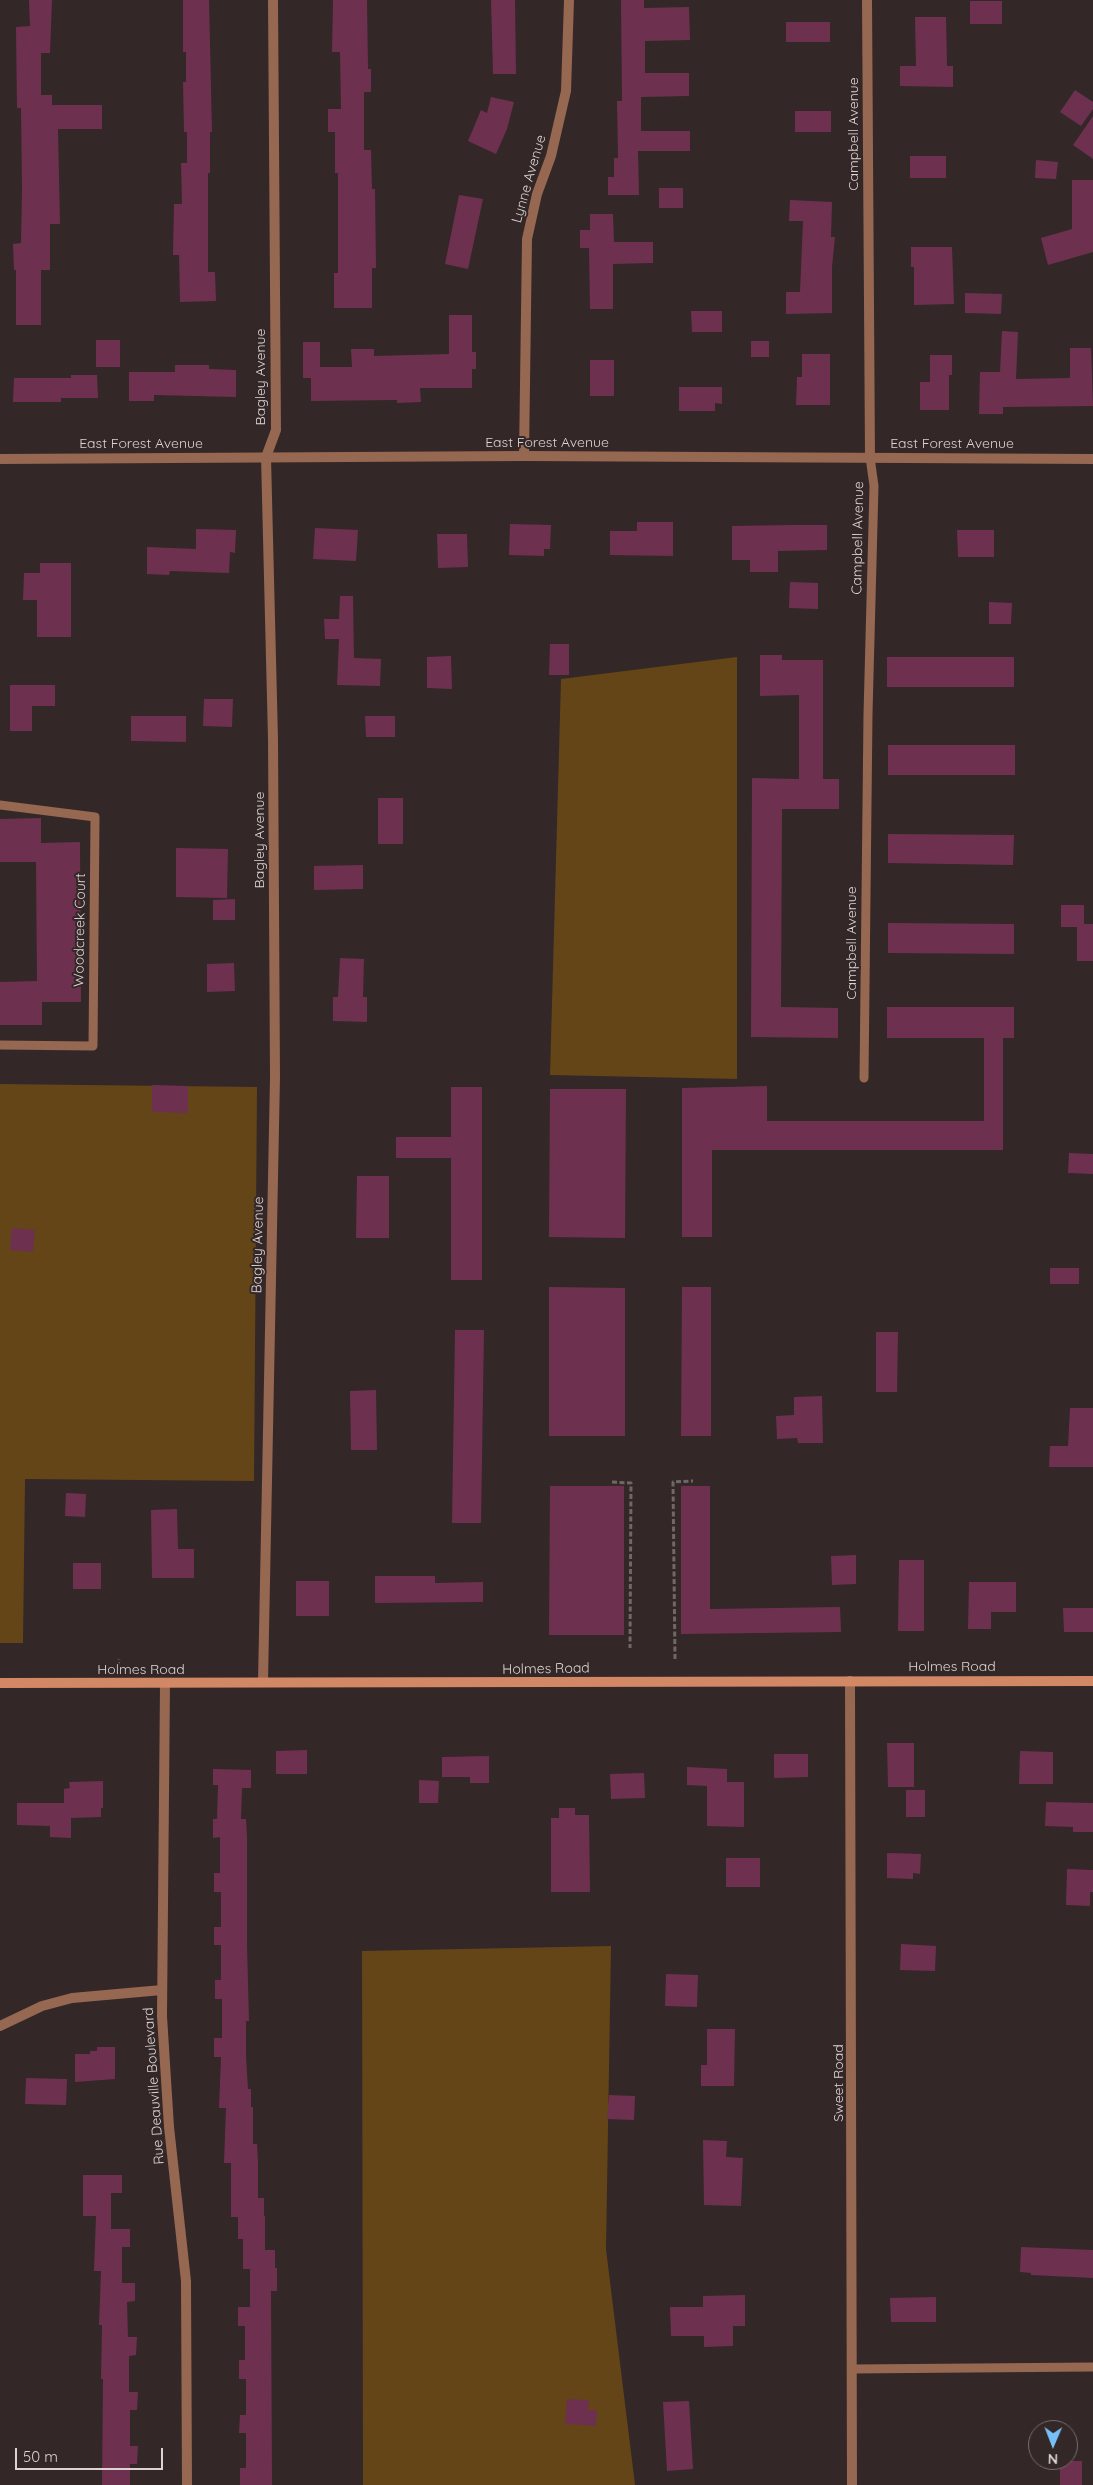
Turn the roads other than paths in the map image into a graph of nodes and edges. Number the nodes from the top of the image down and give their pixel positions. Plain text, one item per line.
1 (273, 0) edge
2 (569, 0) edge
3 (867, 0) edge
4 (524, 456) junction
5 (266, 458) junction
6 (870, 458) junction
7 (0, 459) edge
8 (1093, 459) edge
9 (0, 805) edge
10 (0, 1045) edge
11 (864, 1078) dead end
12 (850, 1681) junction
13 (1093, 1681) edge
14 (263, 1682) junction
15 (0, 1683) edge
16 (165, 1684) junction
17 (162, 1990) junction
18 (0, 2026) edge
19 (1093, 2367) edge
20 (852, 2370) junction
21 (187, 2485) edge
22 (852, 2485) edge

1 - 5 street, Bagley Avenue
2 - 4 street, Lynne Avenue
3 - 6 street, Campbell Avenue
4 - 5 street, East Forest Avenue
4 - 6 street, East Forest Avenue
5 - 7 street, East Forest Avenue
5 - 14 street, Bagley Avenue
6 - 8 street, East Forest Avenue
6 - 11 lane, Campbell Avenue
9 - 10 lane, Woodcreek Court
12 - 13 main road, Holmes Road
12 - 14 main road, Holmes Road
12 - 20 street, Sweet Road
14 - 16 main road, Holmes Road
15 - 16 main road, Holmes Road
16 - 17 street, Rue Deauville Boulevard
17 - 18 street
17 - 21 street, Rue Deauville Boulevard
19 - 20 lane
20 - 22 street, Sweet Road

